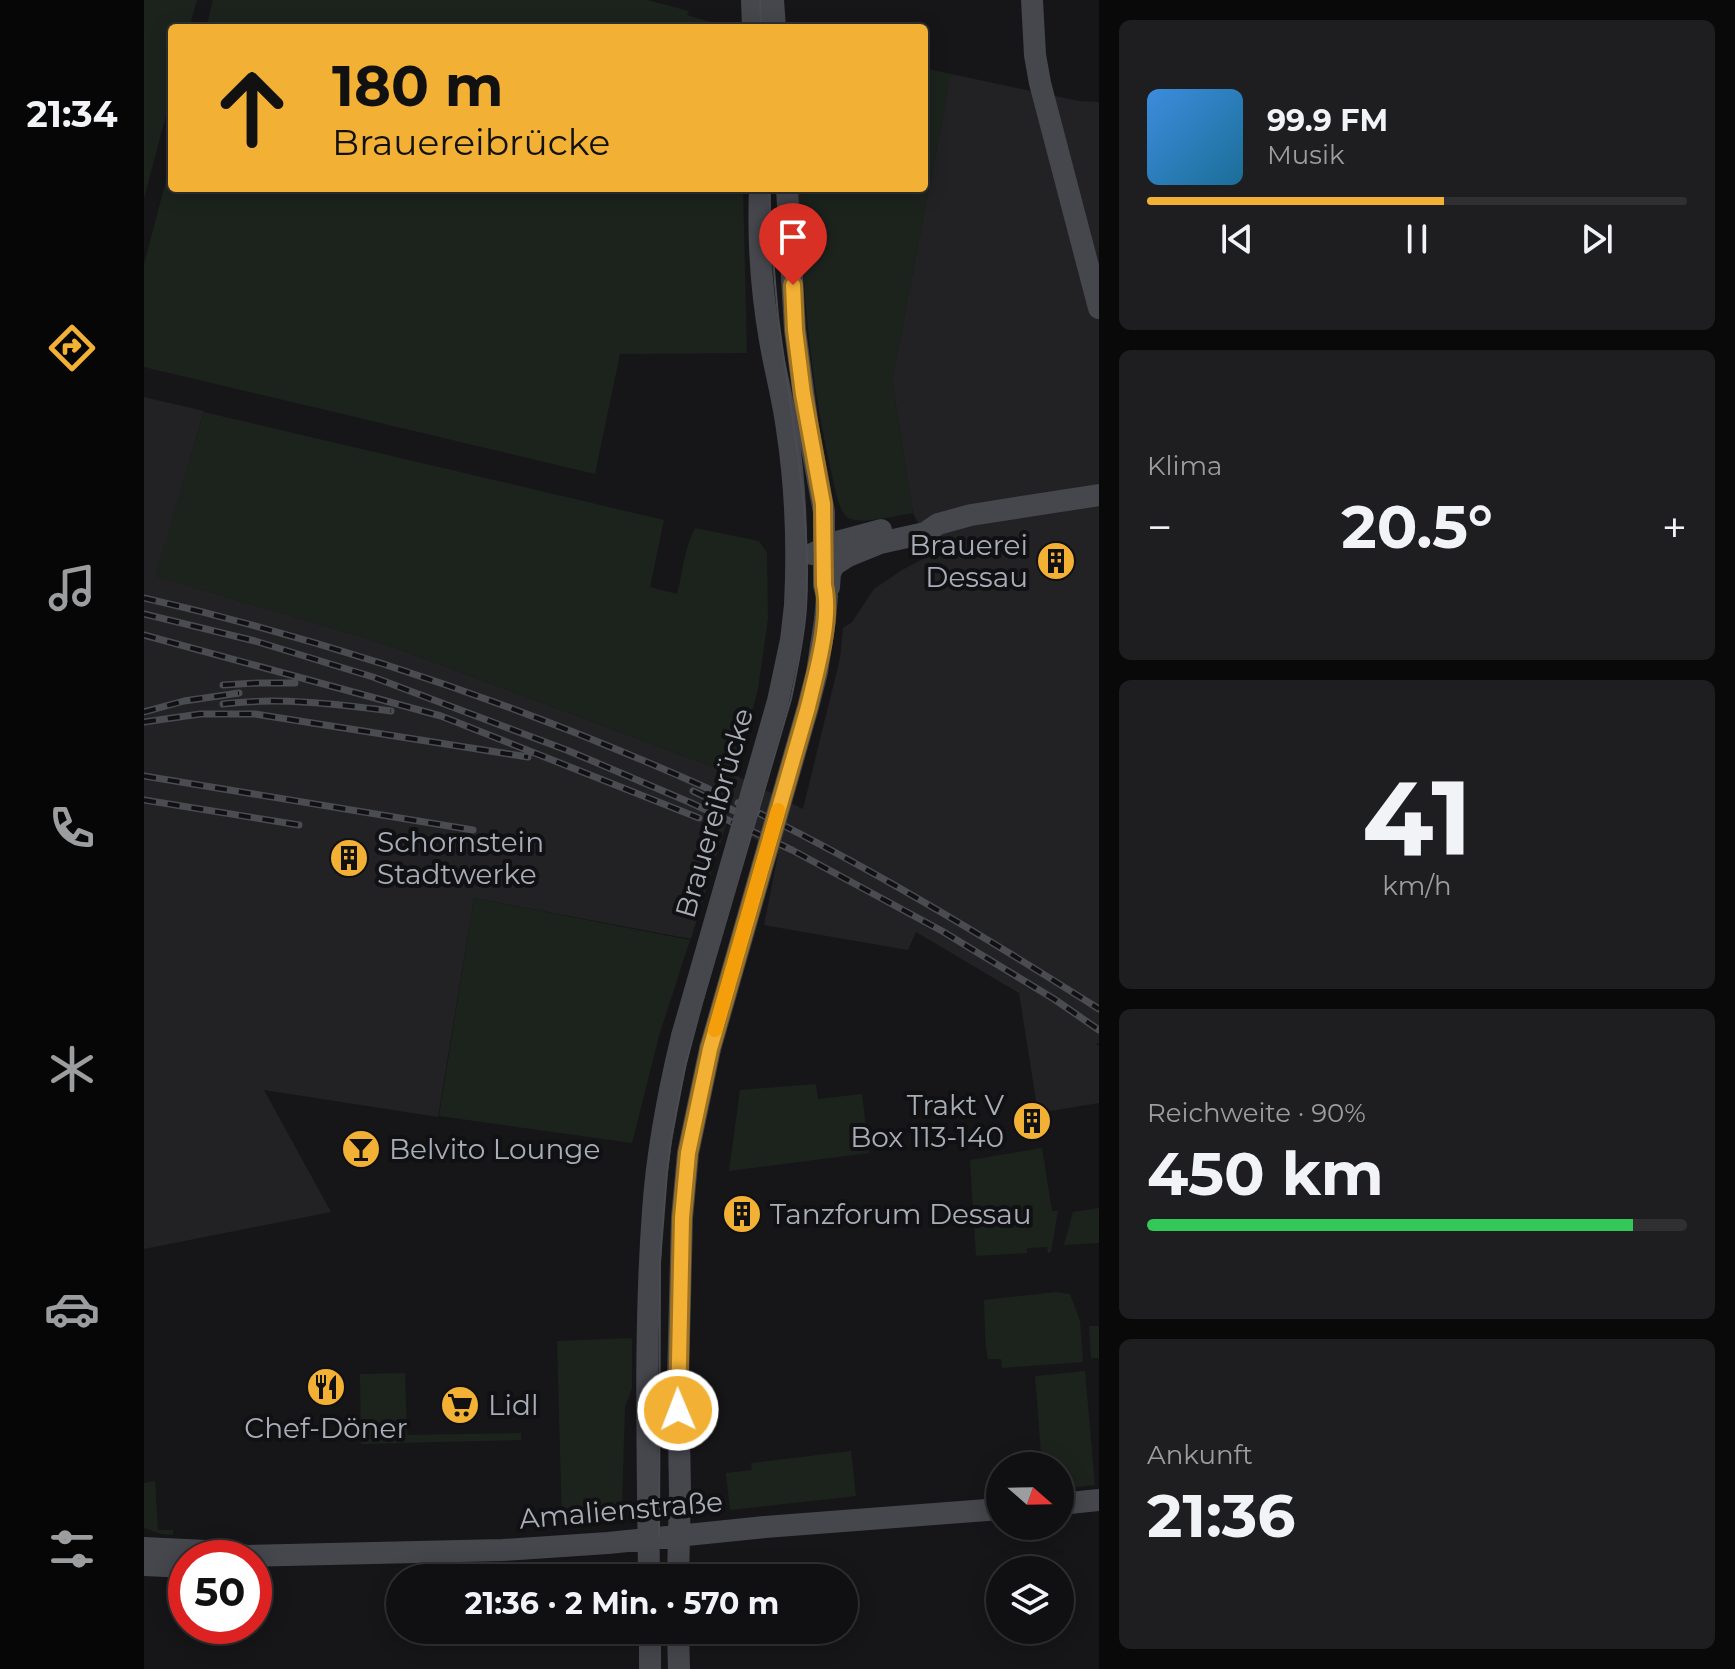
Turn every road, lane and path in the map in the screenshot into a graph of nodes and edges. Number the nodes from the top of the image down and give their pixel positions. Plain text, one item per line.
1 (752, 0) edge
2 (773, 0) edge
3 (1032, 0) edge
4 (753, 24) edge
5 (775, 24) edge
6 (760, 192) edge
7 (787, 192) edge
8 (1099, 308) edge
9 (1099, 495) edge
10 (938, 524) junction
11 (824, 547) junction
12 (797, 569) junction
13 (827, 596) junction
14 (648, 1492) junction
15 (1099, 1500) edge
16 (1074, 1503) edge
17 (986, 1510) edge
18 (678, 1536) junction
19 (649, 1538) junction
20 (608, 1543) junction
21 (144, 1548) edge
22 (168, 1549) edge
23 (272, 1556) edge
24 (649, 1564) edge
25 (678, 1564) edge
26 (144, 1565) edge
27 (168, 1566) edge
28 (650, 1644) edge
29 (678, 1644) edge
30 (650, 1669) edge
31 (679, 1669) edge

1 - 4 main road
2 - 5 main road
3 - 8 main road
6 - 12 main road, Brauereibrücke
7 - 11 main road
9 - 10 main road
10 - 11 main road
10 - 13 main road
11 - 12 main road
11 - 13 main road
12 - 14 main road, Brauereibrücke, bridge
13 - 18 main road, bridge
14 - 19 main road, Brauereibrücke
14 - 20 main road
15 - 16 main road
17 - 18 main road, Amalienstraße
18 - 19 main road, Amalienstraße
18 - 25 main road
19 - 20 main road, Amalienstraße
19 - 24 main road, Brauereibrücke
20 - 23 main road, Amalienstraße
21 - 22 main road, Amalienstraße
26 - 27 main road
28 - 30 main road
29 - 31 main road

